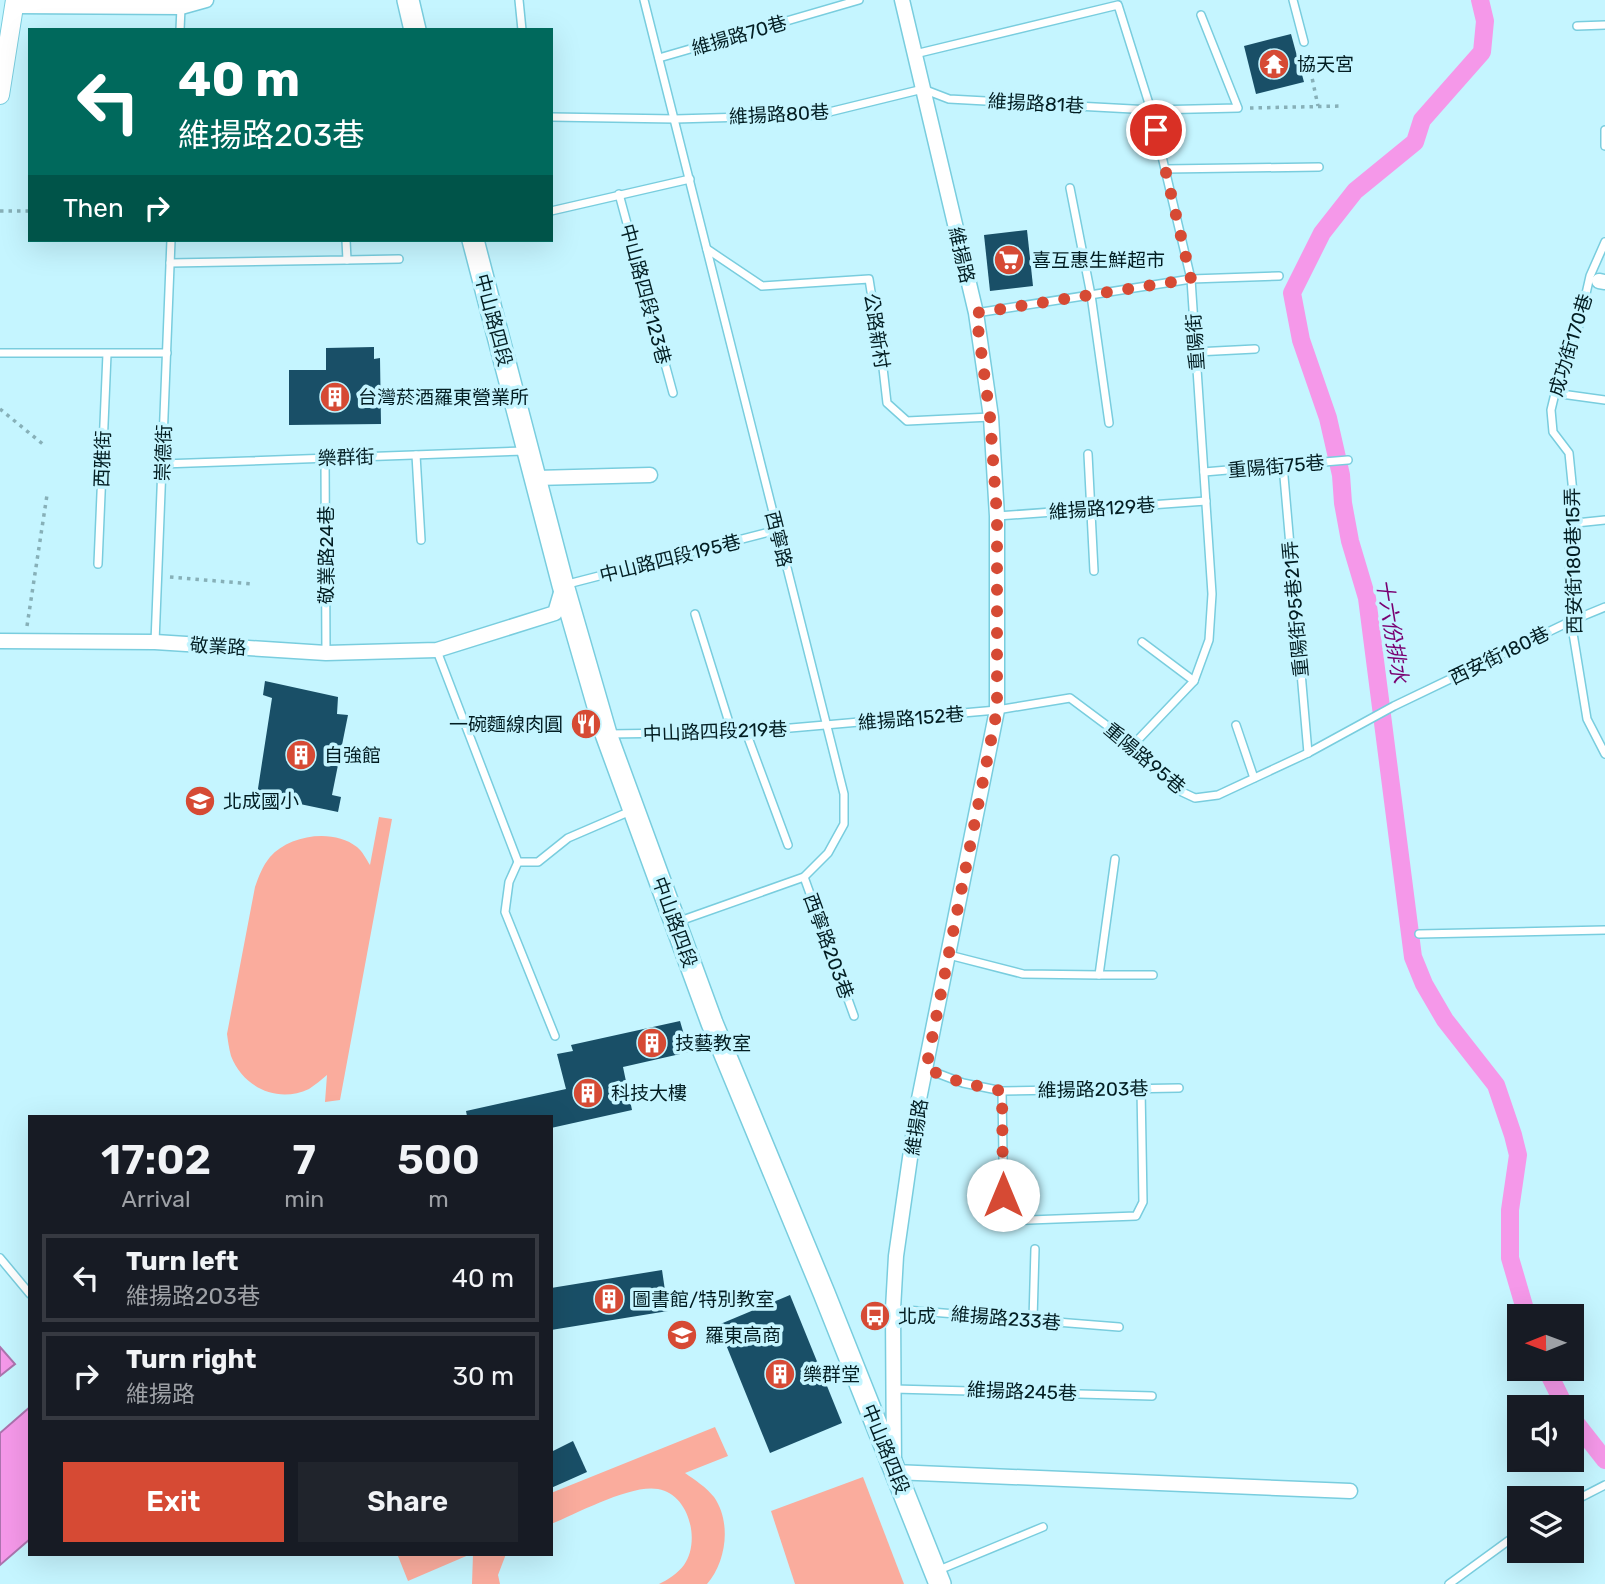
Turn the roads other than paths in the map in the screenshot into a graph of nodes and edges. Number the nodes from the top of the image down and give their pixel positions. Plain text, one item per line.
1 (206, 0) edge
2 (408, 0) edge
3 (519, 0) edge
4 (644, 0) edge
5 (859, 0) edge
6 (902, 0) edge
7 (1293, 0) edge
8 (15, 3) edge
9 (181, 8) junction
10 (1200, 15) dead end
11 (1605, 25) edge
12 (1577, 26) dead end
13 (180, 28) edge
14 (415, 28) edge
15 (522, 28) edge
16 (1304, 42) road end
17 (915, 54) junction
18 (659, 58) junction
19 (923, 89) junction
20 (0, 94) edge
21 (1152, 110) junction
22 (553, 117) edge
23 (675, 119) junction
24 (1605, 130) edge
25 (1605, 146) edge
26 (1319, 167) dead end
27 (1165, 169) junction
28 (690, 179) junction
29 (1070, 188) dead end
30 (619, 194) junction
31 (553, 210) edge
32 (171, 242) edge
33 (346, 242) edge
34 (474, 242) edge
35 (1605, 242) edge
36 (706, 249) junction
37 (347, 260) junction
38 (398, 260) dead end
39 (170, 264) junction
40 (1279, 276) dead end
41 (1191, 279) junction
42 (1091, 295) junction
43 (976, 313) junction
44 (1255, 349) dead end
45 (1196, 352) junction
46 (0, 353) edge
47 (167, 353) junction
48 (107, 355) junction
49 (673, 393) dead end
50 (1553, 393) junction
51 (1605, 400) edge
52 (1551, 410) joint
53 (990, 417) junction
54 (1109, 423) dead end
55 (529, 451) junction
56 (1087, 454) dead end
57 (416, 455) junction
58 (325, 458) junction
59 (1348, 460) dead end
60 (162, 464) junction
61 (1283, 465) junction
62 (1205, 472) junction
63 (650, 475) dead end
64 (536, 478) junction
65 (1206, 501) junction
66 (1090, 509) junction
67 (997, 516) junction
68 (1605, 520) edge
69 (1576, 523) junction
70 (777, 530) junction
71 (421, 540) dead end
72 (98, 564) dead end
73 (1094, 571) dead end
74 (563, 585) junction
75 (1605, 607) edge
76 (695, 614) dead end
77 (1571, 621) junction
78 (0, 641) edge
79 (155, 642) junction
80 (1142, 642) dead end
81 (437, 650) junction
82 (326, 653) junction
83 (1195, 681) junction
84 (997, 710) junction
85 (1366, 719) joint
86 (1236, 725) dead end
87 (825, 726) junction
88 (732, 732) junction
89 (746, 732) junction
90 (606, 734) junction
91 (1133, 744) junction
92 (1308, 753) junction
93 (1605, 754) edge
94 (1254, 778) junction
95 (633, 810) junction
96 (788, 845) dead end
97 (1115, 859) dead end
98 (518, 862) junction
99 (804, 877) junction
100 (676, 922) junction
101 (1605, 930) edge
102 (1419, 934) dead end
103 (949, 955) junction
104 (1099, 975) junction
105 (1153, 975) dead end
106 (854, 1016) dead end
107 (555, 1036) dead end
108 (926, 1069) junction
109 (1179, 1088) dead end
110 (1141, 1089) junction
111 (1002, 1091) junction
112 (1035, 1249) dead end
113 (0, 1258) edge
114 (28, 1291) edge
115 (893, 1309) junction
116 (1033, 1321) junction
117 (1119, 1327) dead end
118 (893, 1389) junction
119 (1152, 1396) dead end
120 (894, 1472) junction
121 (1605, 1485) edge
122 (1350, 1491) dead end
123 (1584, 1496) edge
124 (1043, 1527) dead end
125 (1507, 1542) edge
126 (937, 1578) edge
127 (1449, 1584) edge

1 - 9 street
2 - 14 main road
3 - 15 lane
4 - 18 lane, 西寧路
5 - 18 lane, 維揚路70巷
6 - 17 street, 維揚路
7 - 16 lane
8 - 9 street
8 - 20 street
9 - 13 lane
10 - 21 lane, 維揚路81巷
11 - 12 lane
17 - 19 street, 維揚路
17 - 21 lane, 重陽街
18 - 23 lane, 西寧路
19 - 21 lane, 維揚路81巷
19 - 23 lane, 維揚路80巷
19 - 43 street, 維揚路
21 - 27 lane, 重陽街
22 - 23 lane, 維揚路80巷
23 - 28 lane, 西寧路
24 - 25 lane
26 - 27 lane
27 - 41 lane, 重陽街
28 - 30 lane
28 - 36 lane, 西寧路
29 - 42 lane
30 - 31 lane
30 - 49 lane, 中山路四段123巷
32 - 39 lane, 崇德街
33 - 37 lane
34 - 55 main road, 中山路四段
35 - 50 lane, 成功街170巷
36 - 53 lane, 公路新村
36 - 70 lane, 西寧路
37 - 38 lane
37 - 39 lane
39 - 47 lane, 崇德街
40 - 41 lane
41 - 42 lane
41 - 45 lane, 重陽街
42 - 43 lane
42 - 54 lane
43 - 53 street, 維揚路
44 - 45 lane
45 - 62 lane, 重陽街
46 - 48 lane
47 - 48 lane
47 - 60 lane, 崇德街
48 - 72 lane, 西雅街
50 - 51 lane
50 - 52 lane, 成功街170巷
52 - 69 lane, 西安街180巷15弄
53 - 67 street, 維揚路
55 - 57 lane, 樂群街
55 - 64 main road, 中山路四段
56 - 66 lane
57 - 58 lane, 樂群街
57 - 71 lane
58 - 60 lane, 樂群街
58 - 82 lane, 敬業路24巷
59 - 61 lane, 重陽街75巷
60 - 79 lane, 崇德街
61 - 62 lane, 重陽街75巷
61 - 92 lane, 重陽街95巷21弄
62 - 65 lane, 重陽街
63 - 64 street
64 - 74 main road, 中山路四段
65 - 66 lane, 維揚路129巷
65 - 83 lane, 重陽街
66 - 67 lane, 維揚路129巷
66 - 73 lane
67 - 84 street, 維揚路
68 - 69 lane
69 - 77 lane, 西安街180巷15弄
70 - 74 lane, 中山路四段195巷
70 - 87 lane, 西寧路
74 - 81 street, 敬業路
74 - 90 main road, 中山路四段
75 - 77 lane, 西安街180巷
76 - 88 lane
77 - 85 lane, 西安街180巷
77 - 93 lane, 西安街180巷15弄
78 - 79 street, 敬業路
79 - 82 street, 敬業路
80 - 83 lane
81 - 82 street, 敬業路
81 - 98 lane
83 - 91 lane, 重陽街
84 - 87 lane, 維揚路152巷
84 - 91 lane, 重陽路95巷
84 - 103 street, 維揚路
85 - 92 lane, 重陽路95巷
86 - 94 lane
87 - 89 lane, 中山路四段219巷
87 - 99 lane, 西寧路
88 - 89 lane, 中山路四段219巷
88 - 90 lane, 中山路四段219巷
89 - 96 lane
90 - 95 main road, 中山路四段
91 - 94 lane, 重陽路95巷
92 - 94 lane, 重陽路95巷
95 - 98 lane
95 - 100 main road, 中山路四段
97 - 104 lane
98 - 107 lane
99 - 100 lane, 西寧路
99 - 106 lane, 西寧路203巷
100 - 120 main road, 中山路四段
101 - 102 lane
103 - 104 lane
103 - 108 street, 維揚路
104 - 105 lane
108 - 111 lane, 維揚路203巷
108 - 115 street, 維揚路
109 - 110 lane, 維揚路203巷
110 - 111 lane, 維揚路203巷
110 - 111 lane
112 - 116 lane
113 - 114 lane
115 - 116 lane, 維揚路233巷
115 - 118 street, 維揚路
116 - 117 lane, 維揚路233巷
118 - 119 lane, 維揚路245巷
118 - 120 street, 維揚路
120 - 122 street
120 - 126 main road, 中山路四段
121 - 123 lane
124 - 126 lane
125 - 127 lane

